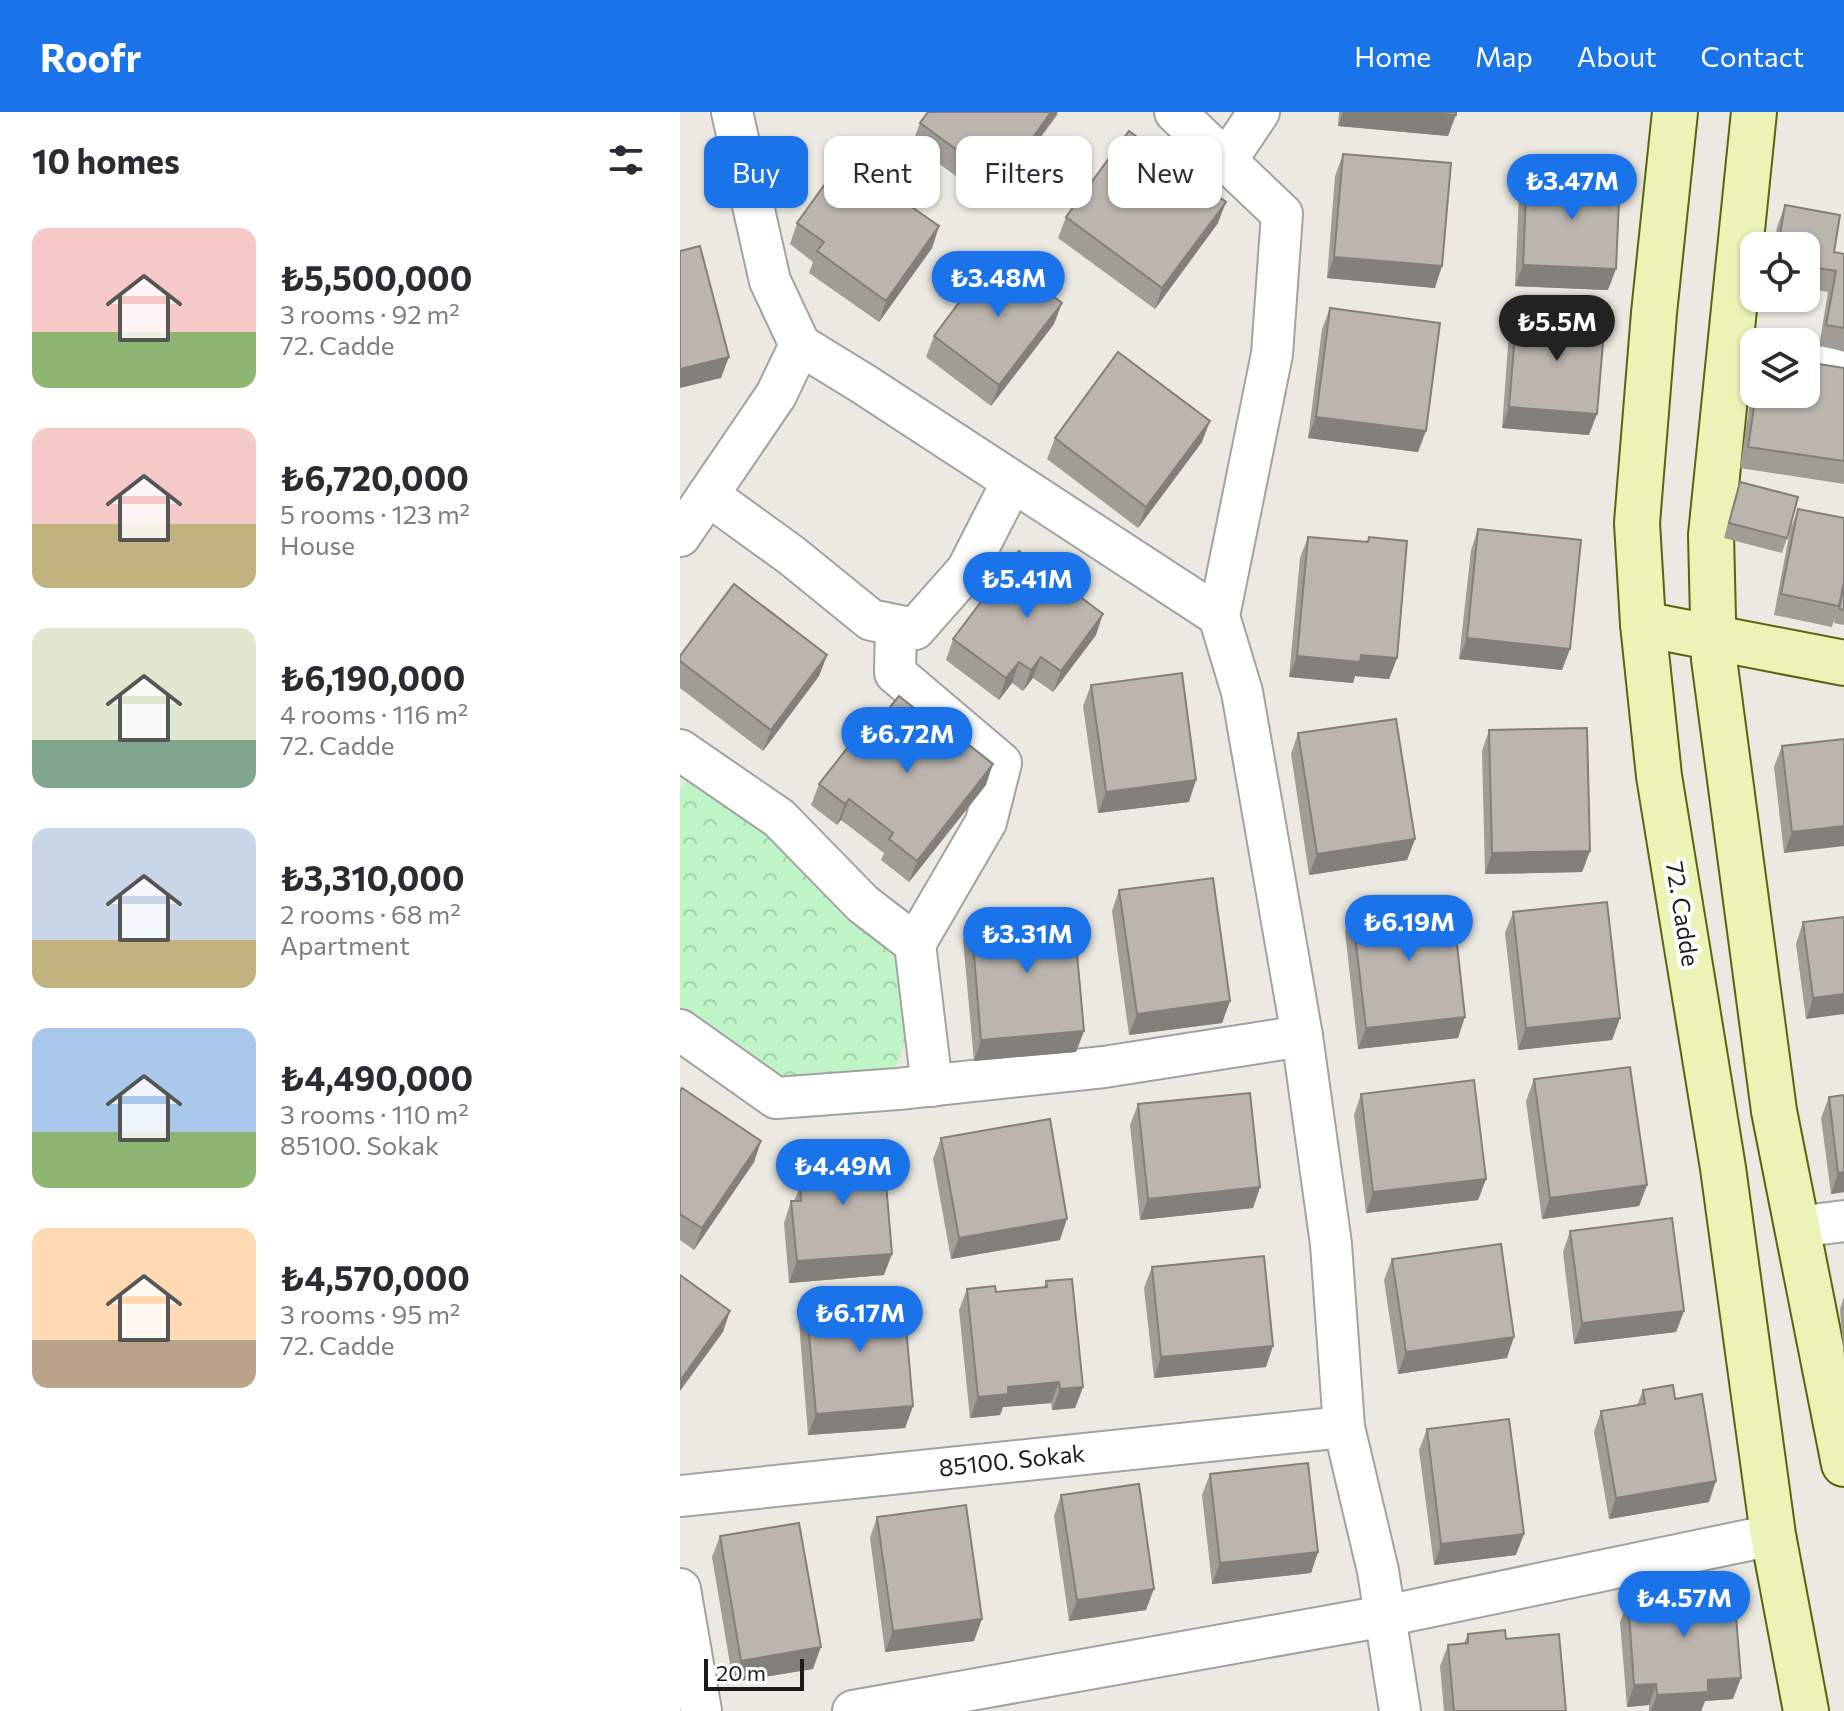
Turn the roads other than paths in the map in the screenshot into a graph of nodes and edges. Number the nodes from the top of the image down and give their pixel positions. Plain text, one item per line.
1 (732, 112) edge
2 (1175, 112) edge
3 (1259, 112) edge
4 (1675, 112) edge
5 (1754, 112) edge
6 (1226, 161) junction
7 (1744, 328) edge
8 (800, 345) junction
9 (1740, 360) edge
10 (1820, 365) edge
11 (1844, 373) edge
12 (1012, 482) junction
13 (708, 495) junction
14 (680, 536) edge
15 (1219, 616) junction
16 (1643, 624) junction
17 (896, 627) junction
18 (1713, 638) junction
19 (1844, 663) edge
20 (680, 750) edge
21 (915, 944) junction
22 (680, 1030) edge
23 (1302, 1036) junction
24 (932, 1086) junction
25 (1844, 1221) edge
26 (1797, 1227) junction
27 (1344, 1427) junction
28 (1844, 1464) edge
29 (680, 1496) edge
30 (1773, 1535) junction
31 (680, 1589) edge
32 (1385, 1616) junction
33 (1037, 1694) edge
34 (701, 1711) edge
35 (853, 1711) edge
36 (1400, 1711) edge
37 (1806, 1711) edge

1 - 8 street
2 - 6 street
3 - 6 street
4 - 16 main road, 72. Cadde
5 - 7 main road
6 - 15 street
8 - 12 street
8 - 13 street
9 - 18 main road
10 - 11 street
12 - 15 street
12 - 17 street
13 - 14 street
13 - 17 street
15 - 23 street
16 - 18 main road
16 - 30 main road, 72. Cadde
17 - 21 street
18 - 19 main road
18 - 26 main road
20 - 21 street
21 - 24 street
22 - 24 street
23 - 24 street
23 - 27 street
25 - 26 street
26 - 28 main road
27 - 29 street, 85100. Sokak
27 - 32 street
30 - 32 street
30 - 37 main road, 72. Cadde
31 - 34 street
32 - 33 street
32 - 36 street
33 - 35 street

